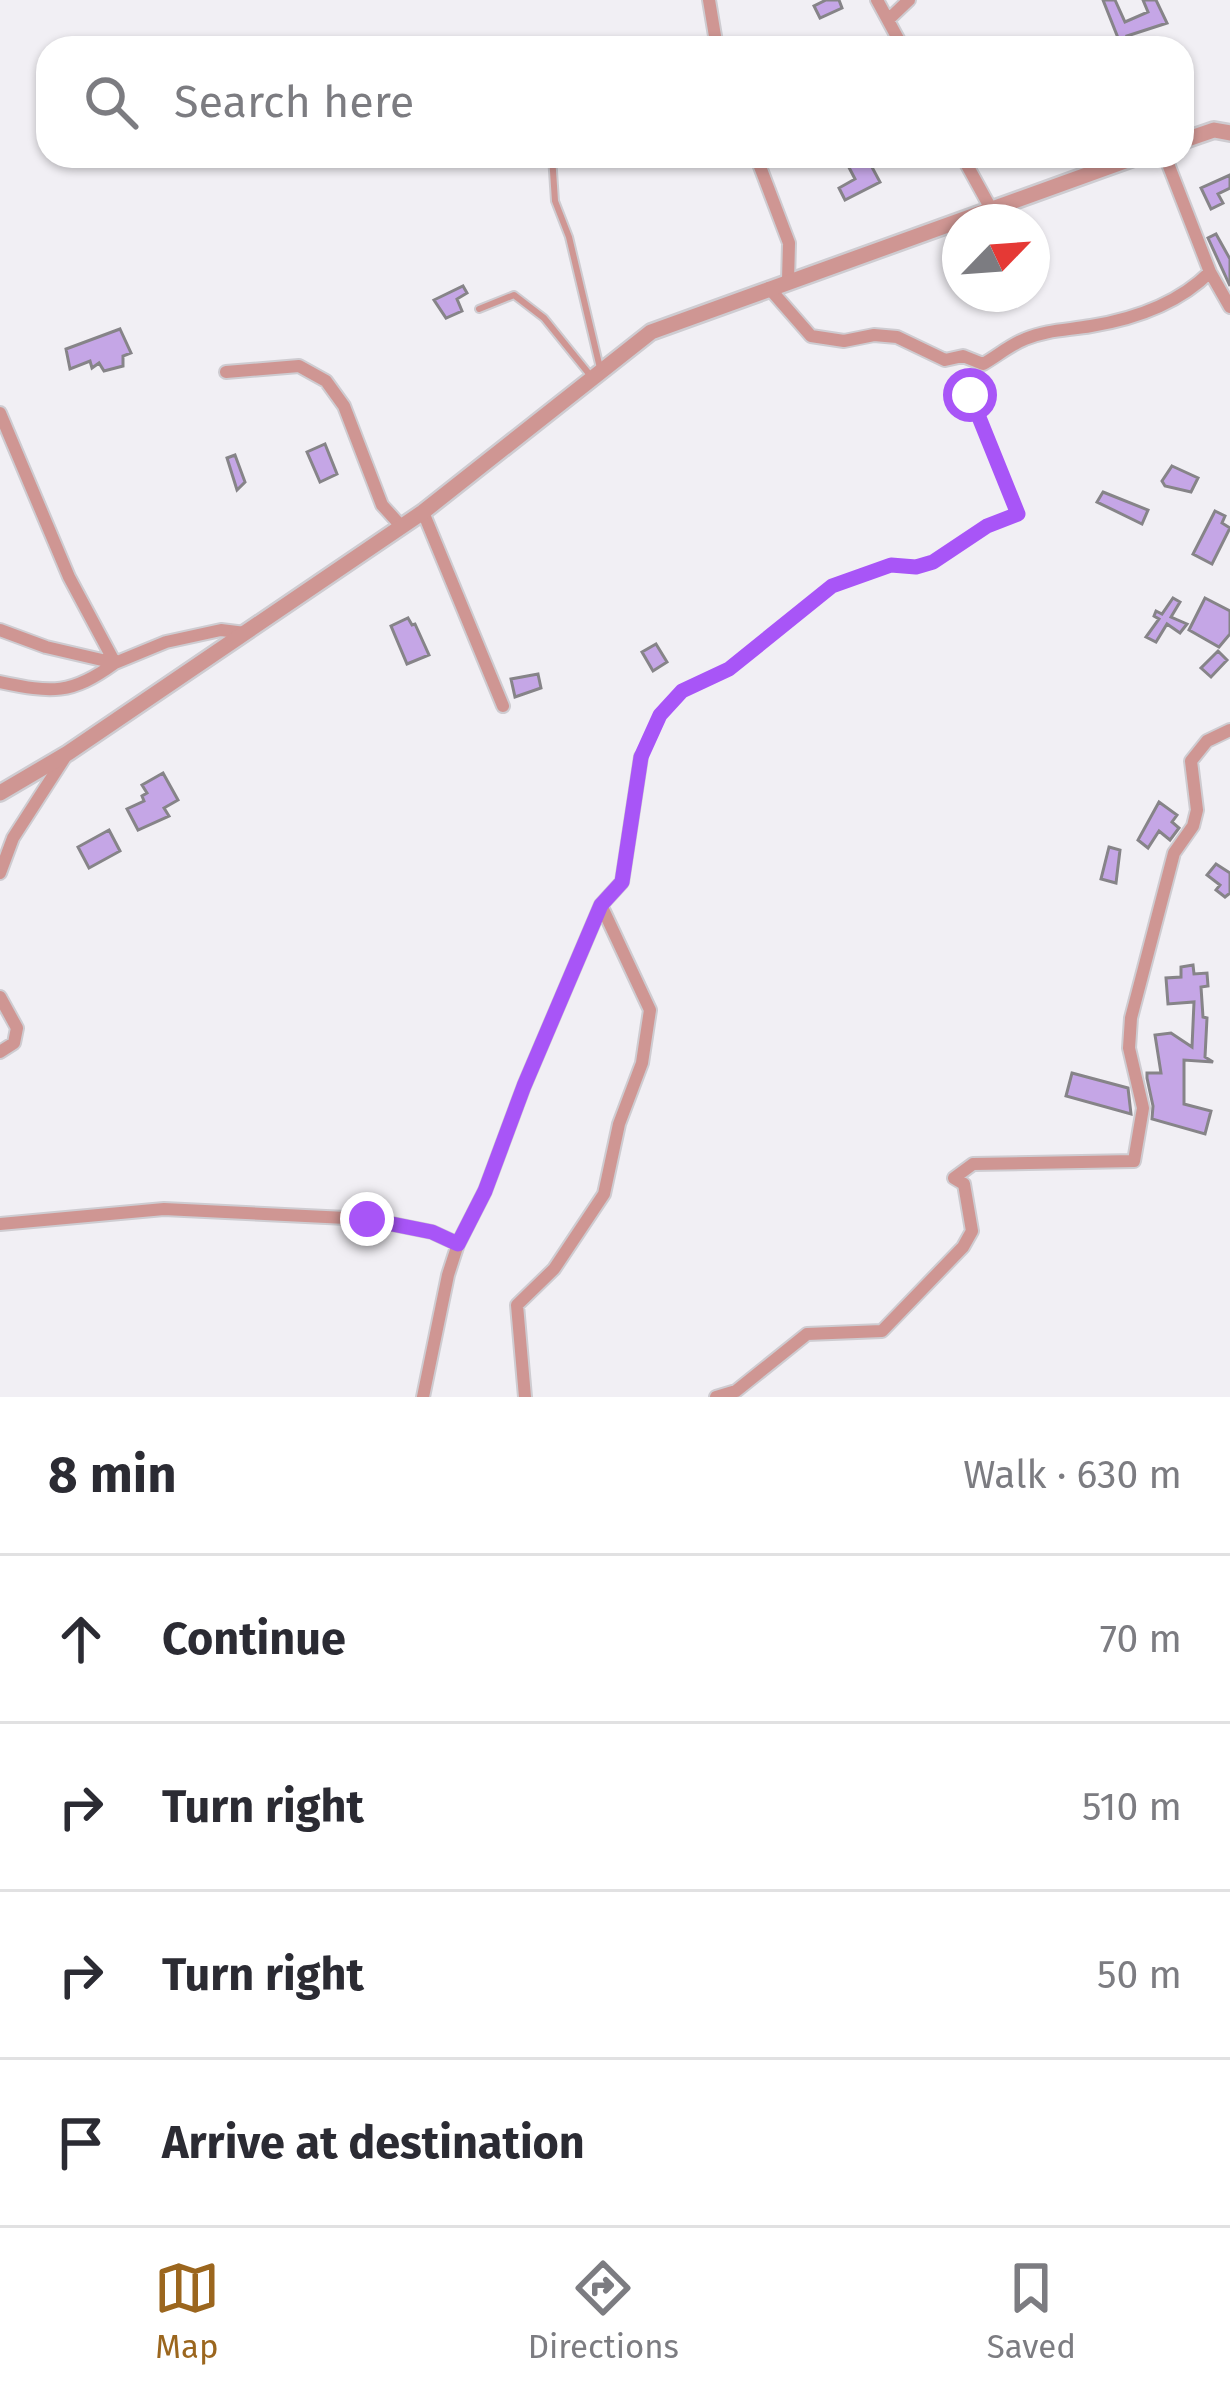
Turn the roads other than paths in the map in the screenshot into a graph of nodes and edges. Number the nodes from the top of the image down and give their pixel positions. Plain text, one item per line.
1 (709, 0) edge
2 (877, 0) edge
3 (909, 0) edge
4 (888, 20) junction
5 (714, 36) edge
6 (897, 36) edge
7 (1230, 133) edge
8 (1194, 137) edge
9 (553, 168) edge
10 (761, 168) edge
11 (969, 168) edge
12 (1104, 168) edge
13 (1170, 168) edge
14 (988, 204) edge
15 (999, 204) edge
16 (942, 225) edge
17 (1210, 272) junction
18 (788, 281) junction
19 (769, 288) junction
20 (1230, 307) edge
21 (479, 309) dead end
22 (226, 372) dead end
23 (596, 375) junction
24 (0, 413) edge
25 (423, 512) junction
26 (401, 526) junction
27 (0, 630) edge
28 (246, 633) junction
29 (115, 663) junction
30 (0, 682) edge
31 (503, 706) dead end
32 (1230, 730) edge
33 (68, 753) junction
34 (641, 757) road end
35 (0, 793) edge
36 (0, 873) edge
37 (601, 905) junction
38 (0, 998) edge
39 (0, 1052) edge
40 (0, 1224) edge
41 (458, 1244) junction
42 (423, 1397) edge
43 (525, 1397) edge
44 (716, 1397) edge

1 - 5 street
2 - 4 street
3 - 4 street
4 - 6 street
7 - 8 street
9 - 23 lane
10 - 18 street
11 - 14 street
12 - 15 street
13 - 17 street
16 - 18 street
17 - 19 street
17 - 20 street
18 - 19 street
19 - 23 street
21 - 23 lane
22 - 26 street
23 - 25 street
24 - 29 street
25 - 26 street
25 - 31 street
26 - 28 street
27 - 29 street
28 - 29 street
28 - 33 street
29 - 30 street
32 - 44 street
33 - 35 street
33 - 36 street
34 - 37 street
37 - 41 street
37 - 43 street
38 - 39 street
40 - 41 street
41 - 42 street

